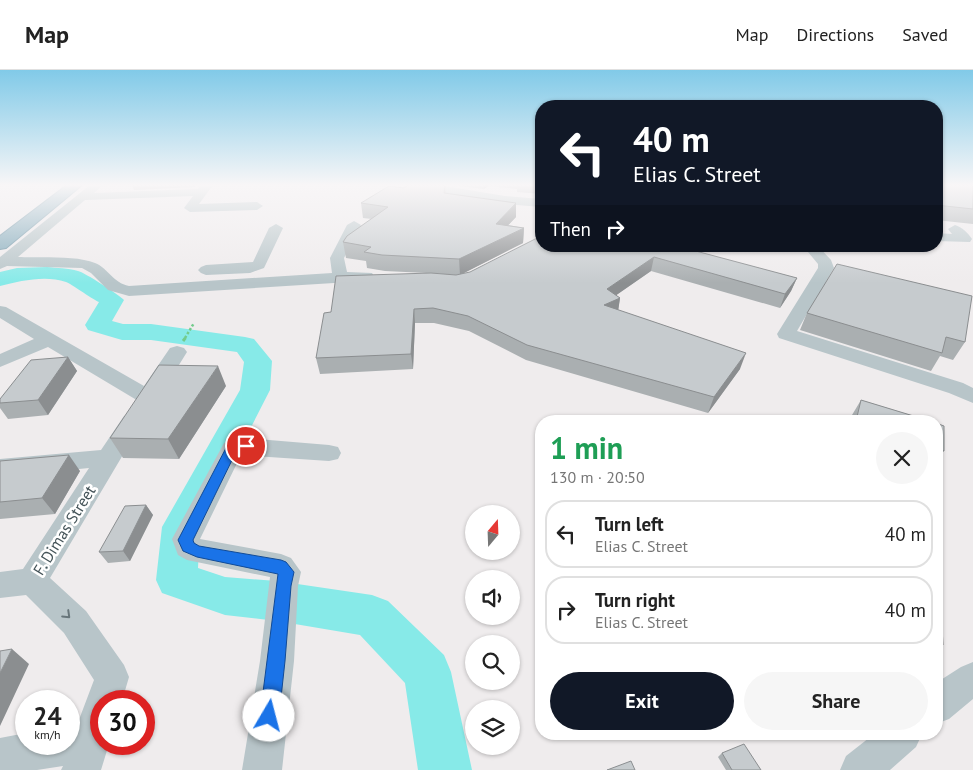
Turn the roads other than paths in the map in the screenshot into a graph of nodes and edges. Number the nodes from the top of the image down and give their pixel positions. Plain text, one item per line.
1 (39, 218) edge
2 (50, 218) edge
3 (354, 225) dead end
4 (276, 228) dead end
5 (943, 228) edge
6 (966, 235) edge
7 (943, 237) edge
8 (0, 244) edge
9 (816, 252) edge
10 (2, 263) edge
11 (206, 270) junction
12 (188, 272) dead end
13 (340, 276) junction
14 (377, 276) edge
15 (194, 287) junction
16 (0, 311) edge
17 (49, 340) junction
18 (177, 352) road end
19 (0, 361) edge
20 (148, 396) junction
21 (973, 396) edge
22 (328, 453) dead end
23 (108, 458) junction
24 (0, 468) edge
25 (32, 581) junction
26 (0, 585) edge
27 (973, 679) edge
28 (108, 690) edge
29 (943, 700) edge
30 (90, 740) edge
31 (896, 740) edge
32 (0, 757) edge
33 (262, 770) edge
34 (860, 770) edge

1 - 8 highway
2 - 10 street
3 - 13 street
4 - 11 street
5 - 6 street
6 - 7 street
9 - 21 street
10 - 15 street
11 - 12 street
11 - 15 street
13 - 14 street
13 - 15 street
16 - 17 street
17 - 19 street
17 - 20 street
18 - 20 street, F. Dimas Street
20 - 23 street, F. Dimas Street
22 - 33 street
23 - 24 street
23 - 25 street, F. Dimas Street
25 - 26 street
25 -> 28 street, F. Dimas Street
27 - 29 street
30 - 32 street
31 - 34 street

